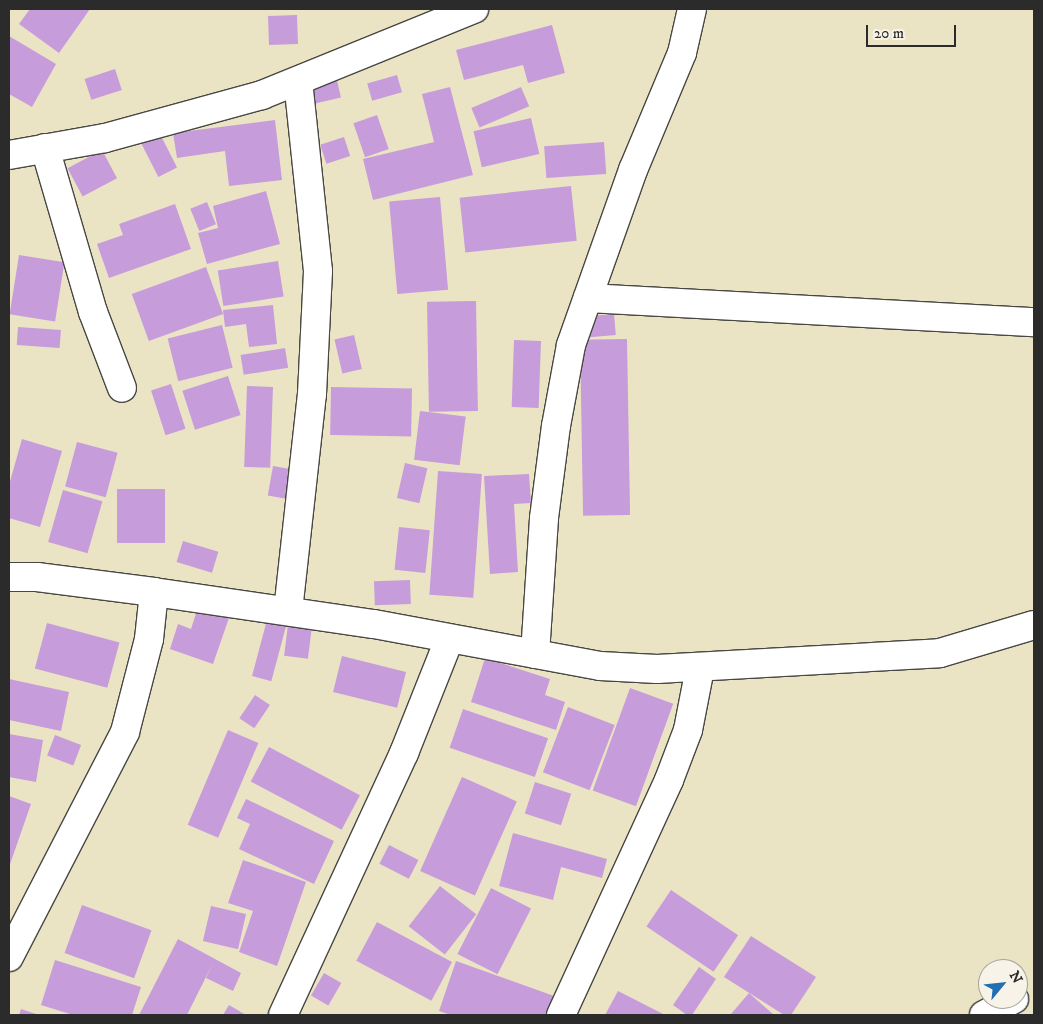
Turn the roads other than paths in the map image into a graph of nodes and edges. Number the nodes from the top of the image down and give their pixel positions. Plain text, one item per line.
1 (474, 9) edge
2 (692, 9) edge
3 (298, 82) junction
4 (45, 148) junction
5 (9, 155) edge
6 (588, 298) junction
7 (1034, 322) edge
8 (122, 388) dead end
9 (9, 577) edge
10 (154, 592) junction
11 (288, 611) junction
12 (1034, 625) edge
13 (449, 640) junction
14 (535, 654) junction
15 (700, 668) junction
16 (9, 957) edge
17 (996, 1009) edge
18 (283, 1015) edge
19 (561, 1015) edge
20 (984, 1015) edge

1 - 3 street
2 - 6 street
3 - 4 street
3 - 11 street
4 - 5 street
4 - 8 street
6 - 7 street
6 - 14 street
9 - 10 street
10 - 11 street
10 - 16 street
11 - 13 street
12 - 15 street
13 - 14 street
13 - 18 street
14 - 15 street
15 - 19 street
17 - 20 street

